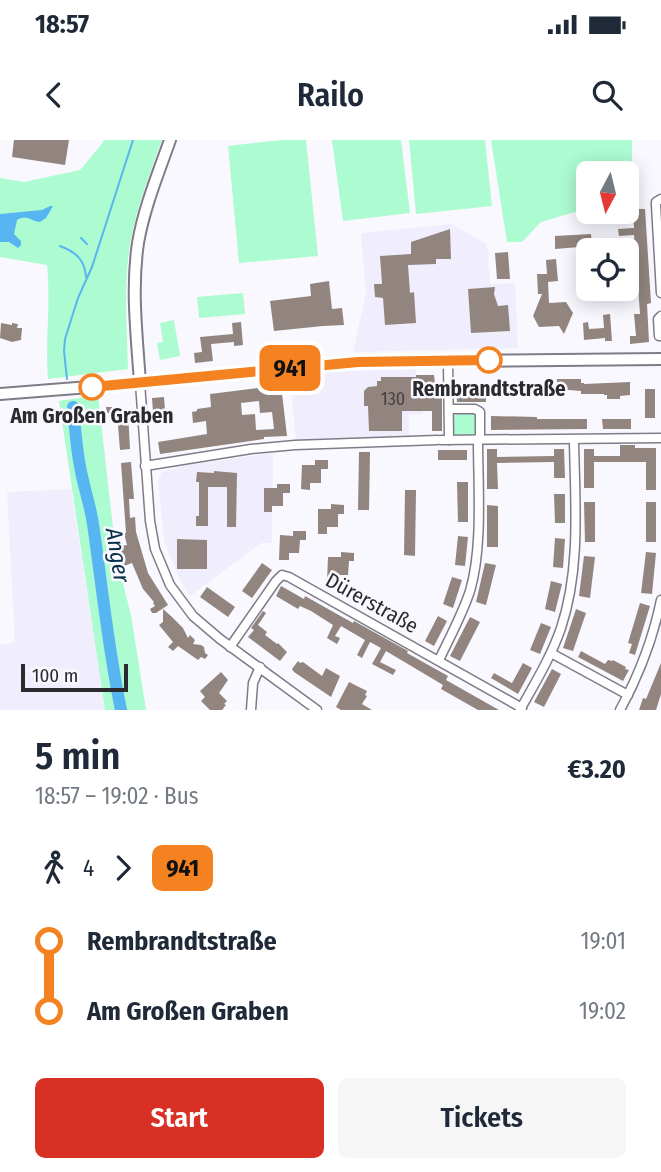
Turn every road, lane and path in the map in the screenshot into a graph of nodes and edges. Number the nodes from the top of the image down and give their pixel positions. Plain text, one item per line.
1 (170, 140) edge
2 (659, 200) edge
3 (661, 293) edge
4 (661, 316) edge
5 (661, 336) edge
6 (661, 359) edge
7 (448, 360) junction
8 (140, 383) junction
9 (0, 394) edge
10 (449, 409) junction
11 (661, 438) edge
12 (442, 440) junction
13 (478, 440) junction
14 (574, 440) junction
15 (145, 466) junction
16 (661, 600) edge
17 (230, 647) junction
18 (551, 653) junction
19 (439, 660) junction
20 (260, 667) junction
21 (628, 695) junction
22 (521, 709) edge
23 (251, 710) edge
24 (317, 710) edge
25 (620, 710) edge

1 - 8 main road
2 - 3 street
4 - 5 street
6 - 7 main road
7 - 8 main road
7 - 10 street
8 - 9 main road
8 - 15 street
10 - 12 street
10 - 13 street
11 - 14 street
12 - 13 street
12 - 15 street
13 - 14 street
13 - 19 street
14 - 18 street
15 - 17 street
16 - 21 street
17 - 19 street, Dürerstraße
17 - 20 street
18 - 21 street
18 - 22 street
19 - 22 street, Dürerstraße
20 - 23 street
20 - 24 street
21 - 25 street

